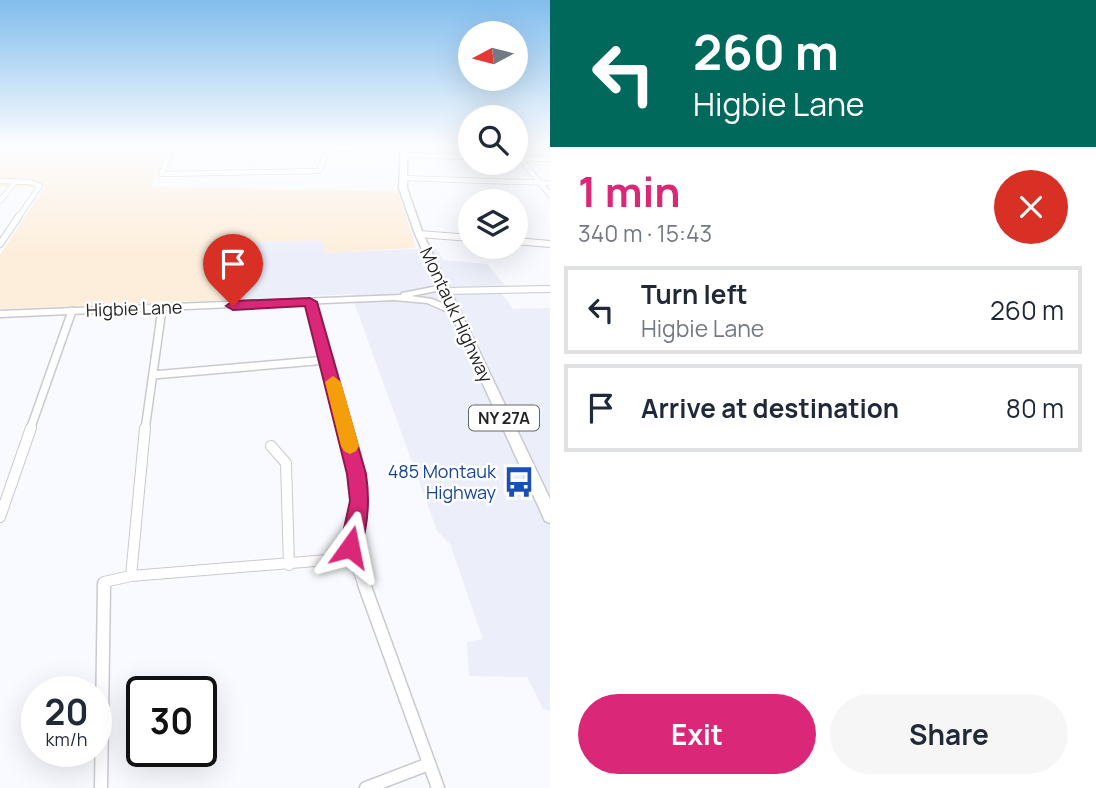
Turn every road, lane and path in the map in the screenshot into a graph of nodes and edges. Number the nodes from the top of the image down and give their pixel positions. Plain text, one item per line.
1 (15, 183) edge
2 (25, 183) edge
3 (403, 183) edge
4 (534, 183) edge
5 (540, 183) junction
6 (550, 183) edge
7 (550, 195) edge
8 (0, 201) edge
9 (419, 234) junction
10 (458, 237) edge
11 (528, 243) edge
12 (0, 244) edge
13 (550, 244) edge
14 (550, 289) edge
15 (423, 290) junction
16 (445, 291) junction
17 (394, 297) junction
18 (429, 301) junction
19 (310, 302) junction
20 (162, 309) junction
21 (72, 312) junction
22 (455, 312) junction
23 (0, 314) edge
24 (327, 360) junction
25 (153, 375) junction
26 (271, 446) dead end
27 (550, 516) edge
28 (0, 517) edge
29 (350, 547) junction
30 (289, 565) junction
31 (131, 576) junction
32 (429, 764) junction
33 (102, 788) edge
34 (366, 788) edge
35 (438, 788) edge

1 - 8 street
2 - 12 street
3 - 9 main road, Montauk Highway / NY 27A
4 - 5 street
5 - 6 street
5 - 7 street
9 - 10 street
9 - 16 main road, Montauk Highway / NY 27A
11 - 13 street
14 - 16 street
15 - 16 main road, Higbie Lane
15 - 17 main road, Higbie Lane
15 - 18 main road
16 - 18 main road, Higbie Lane
16 - 22 main road, Montauk Highway / NY 27A
17 - 18 main road, Higbie Lane
17 - 19 main road, Higbie Lane
18 - 22 main road, Higbie Lane
19 - 20 main road, Higbie Lane
19 - 24 street
20 - 21 main road, Higbie Lane
20 - 25 street
21 - 23 main road, Higbie Lane
21 - 28 street
22 - 27 main road, Montauk Highway / NY 27A
24 - 25 street
24 - 29 street
25 - 31 street
26 - 30 street
29 - 30 street
29 - 32 street
30 - 31 street
31 - 33 street
32 - 34 street
32 - 35 street

